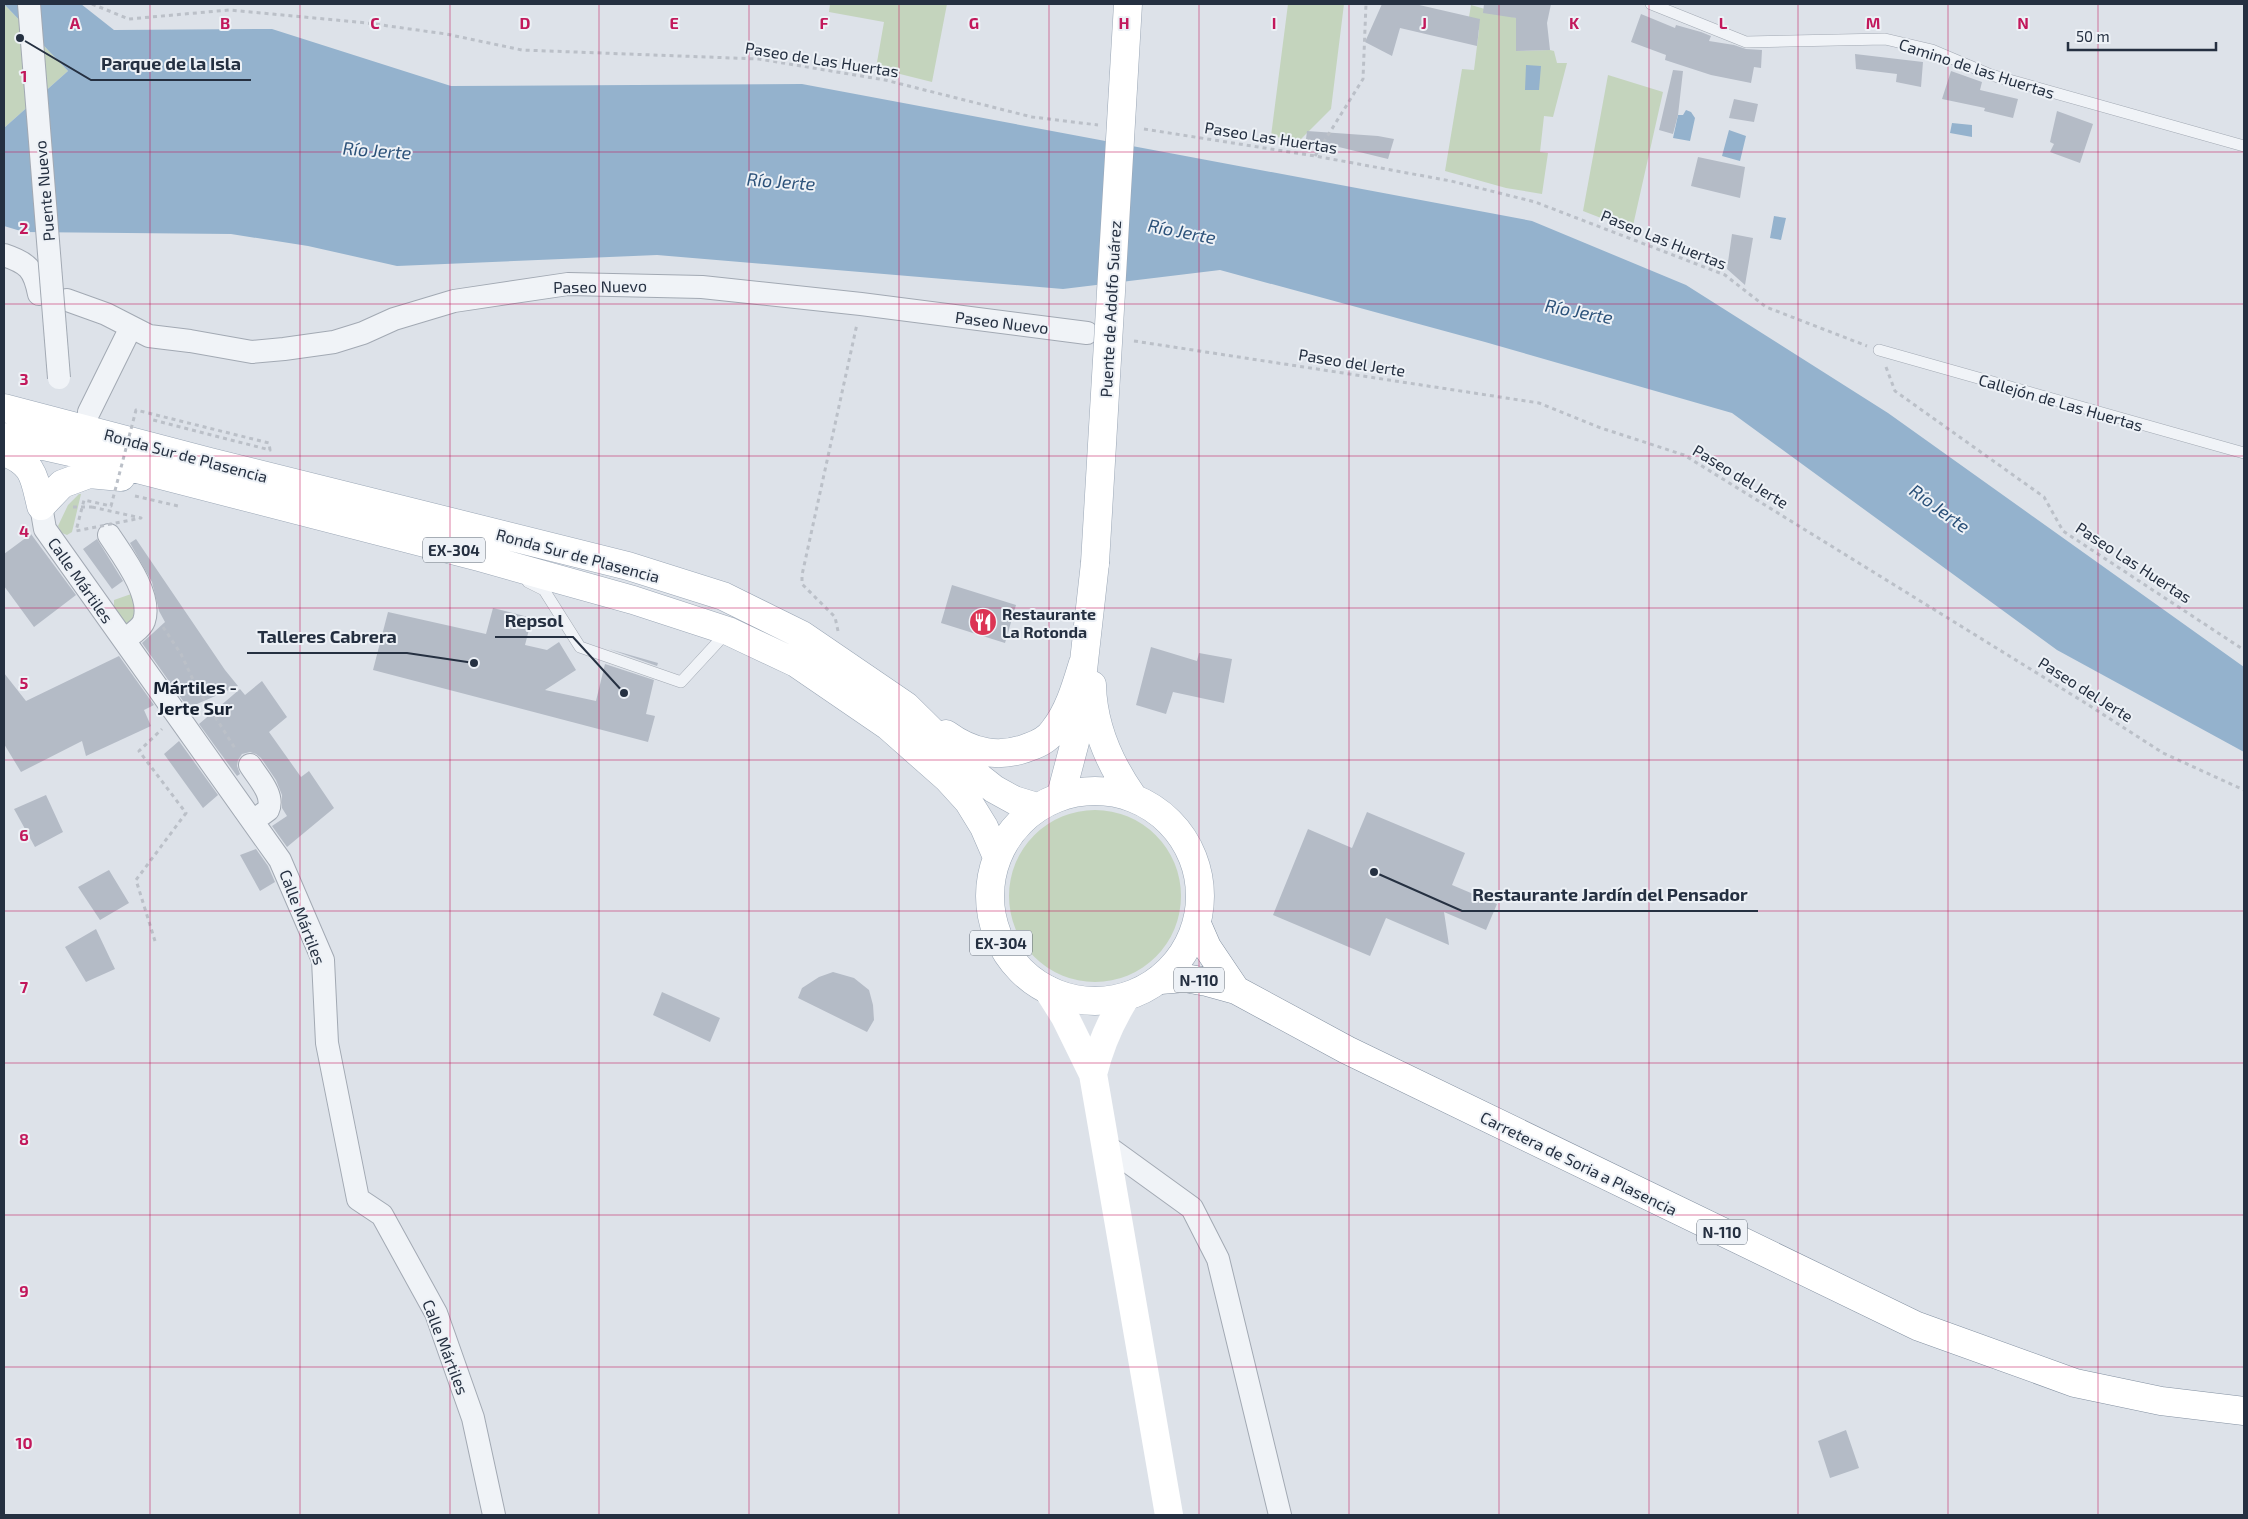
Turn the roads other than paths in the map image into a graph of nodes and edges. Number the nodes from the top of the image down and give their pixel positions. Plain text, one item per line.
1 (29, 4) edge
2 (1128, 4) edge
3 (1651, 4) edge
4 (2244, 146) edge
5 (4, 255) edge
6 (39, 294) dead end
7 (67, 300) dead end
8 (131, 327) junction
9 (1087, 334) dead end
10 (1879, 350) road end
11 (59, 378) dead end
12 (4, 408) edge
13 (89, 412) dead end
14 (4, 437) edge
15 (4, 452) edge
16 (2244, 453) edge
17 (203, 485) junction
18 (41, 506) junction
19 (109, 535) dead end
20 (479, 557) junction
21 (1090, 615) junction
22 (728, 631) junction
23 (124, 640) junction
24 (1084, 663) junction
25 (906, 706) junction
26 (250, 765) road end
27 (1133, 797) junction
28 (1049, 801) junction
29 (253, 821) junction
30 (996, 857) junction
31 (1197, 924) junction
32 (1160, 980) junction
33 (1048, 990) junction
34 (1236, 990) junction
35 (1126, 997) junction
36 (1093, 1074) junction
37 (1105, 1145) junction
38 (2244, 1411) edge
39 (494, 1515) edge
40 (1169, 1515) edge
41 (1280, 1515) edge

1 - 11 street, Puente Nuevo, bridge
2 - 21 main road, Puente de Adolfo Suárez, bridge
3 - 4 lane, Camino de las Huertas
5 - 6 street
7 - 8 street, Paseo Nuevo
8 - 9 street, Paseo Nuevo
8 - 13 street
10 - 16 lane, Callejón de Las Huertas
12 - 25 main road, Ronda Sur de Plasencia / EX-304
14 - 17 main road, Ronda Sur de Plasencia / EX-304
15 - 18 main road
17 - 18 main road
17 - 20 main road, Ronda Sur de Plasencia / EX-304
18 - 23 street, Calle Mártiles
19 - 23 street
20 - 22 main road, Ronda Sur de Plasencia / EX-304
20 - 22 lane
21 - 24 main road
21 - 27 main road
22 - 30 main road, Ronda Sur de Plasencia / EX-304
23 - 29 street, Calle Mártiles
24 - 25 main road
24 - 28 main road
25 - 28 main road, Ronda Sur de Plasencia / EX-304
26 - 29 street
27 - 28 main road, Ronda Sur de Plasencia / EX-304
27 - 31 main road, Ronda Sur de Plasencia / EX-304
28 - 30 main road, Ronda Sur de Plasencia / EX-304
29 - 39 street, Calle Mártiles
30 - 33 main road, Ronda Sur de Plasencia / EX-304
31 - 32 main road, Ronda Sur de Plasencia / EX-304
31 - 34 main road, N-110
32 - 34 main road, N-110
32 - 35 main road, Ronda Sur de Plasencia / EX-304
33 - 35 main road, Ronda Sur de Plasencia / EX-304
33 - 36 main road
34 - 38 main road, Carretera de Soria a Plasencia / N-110
35 - 36 main road
36 - 37 main road
37 - 40 main road
37 - 41 street

